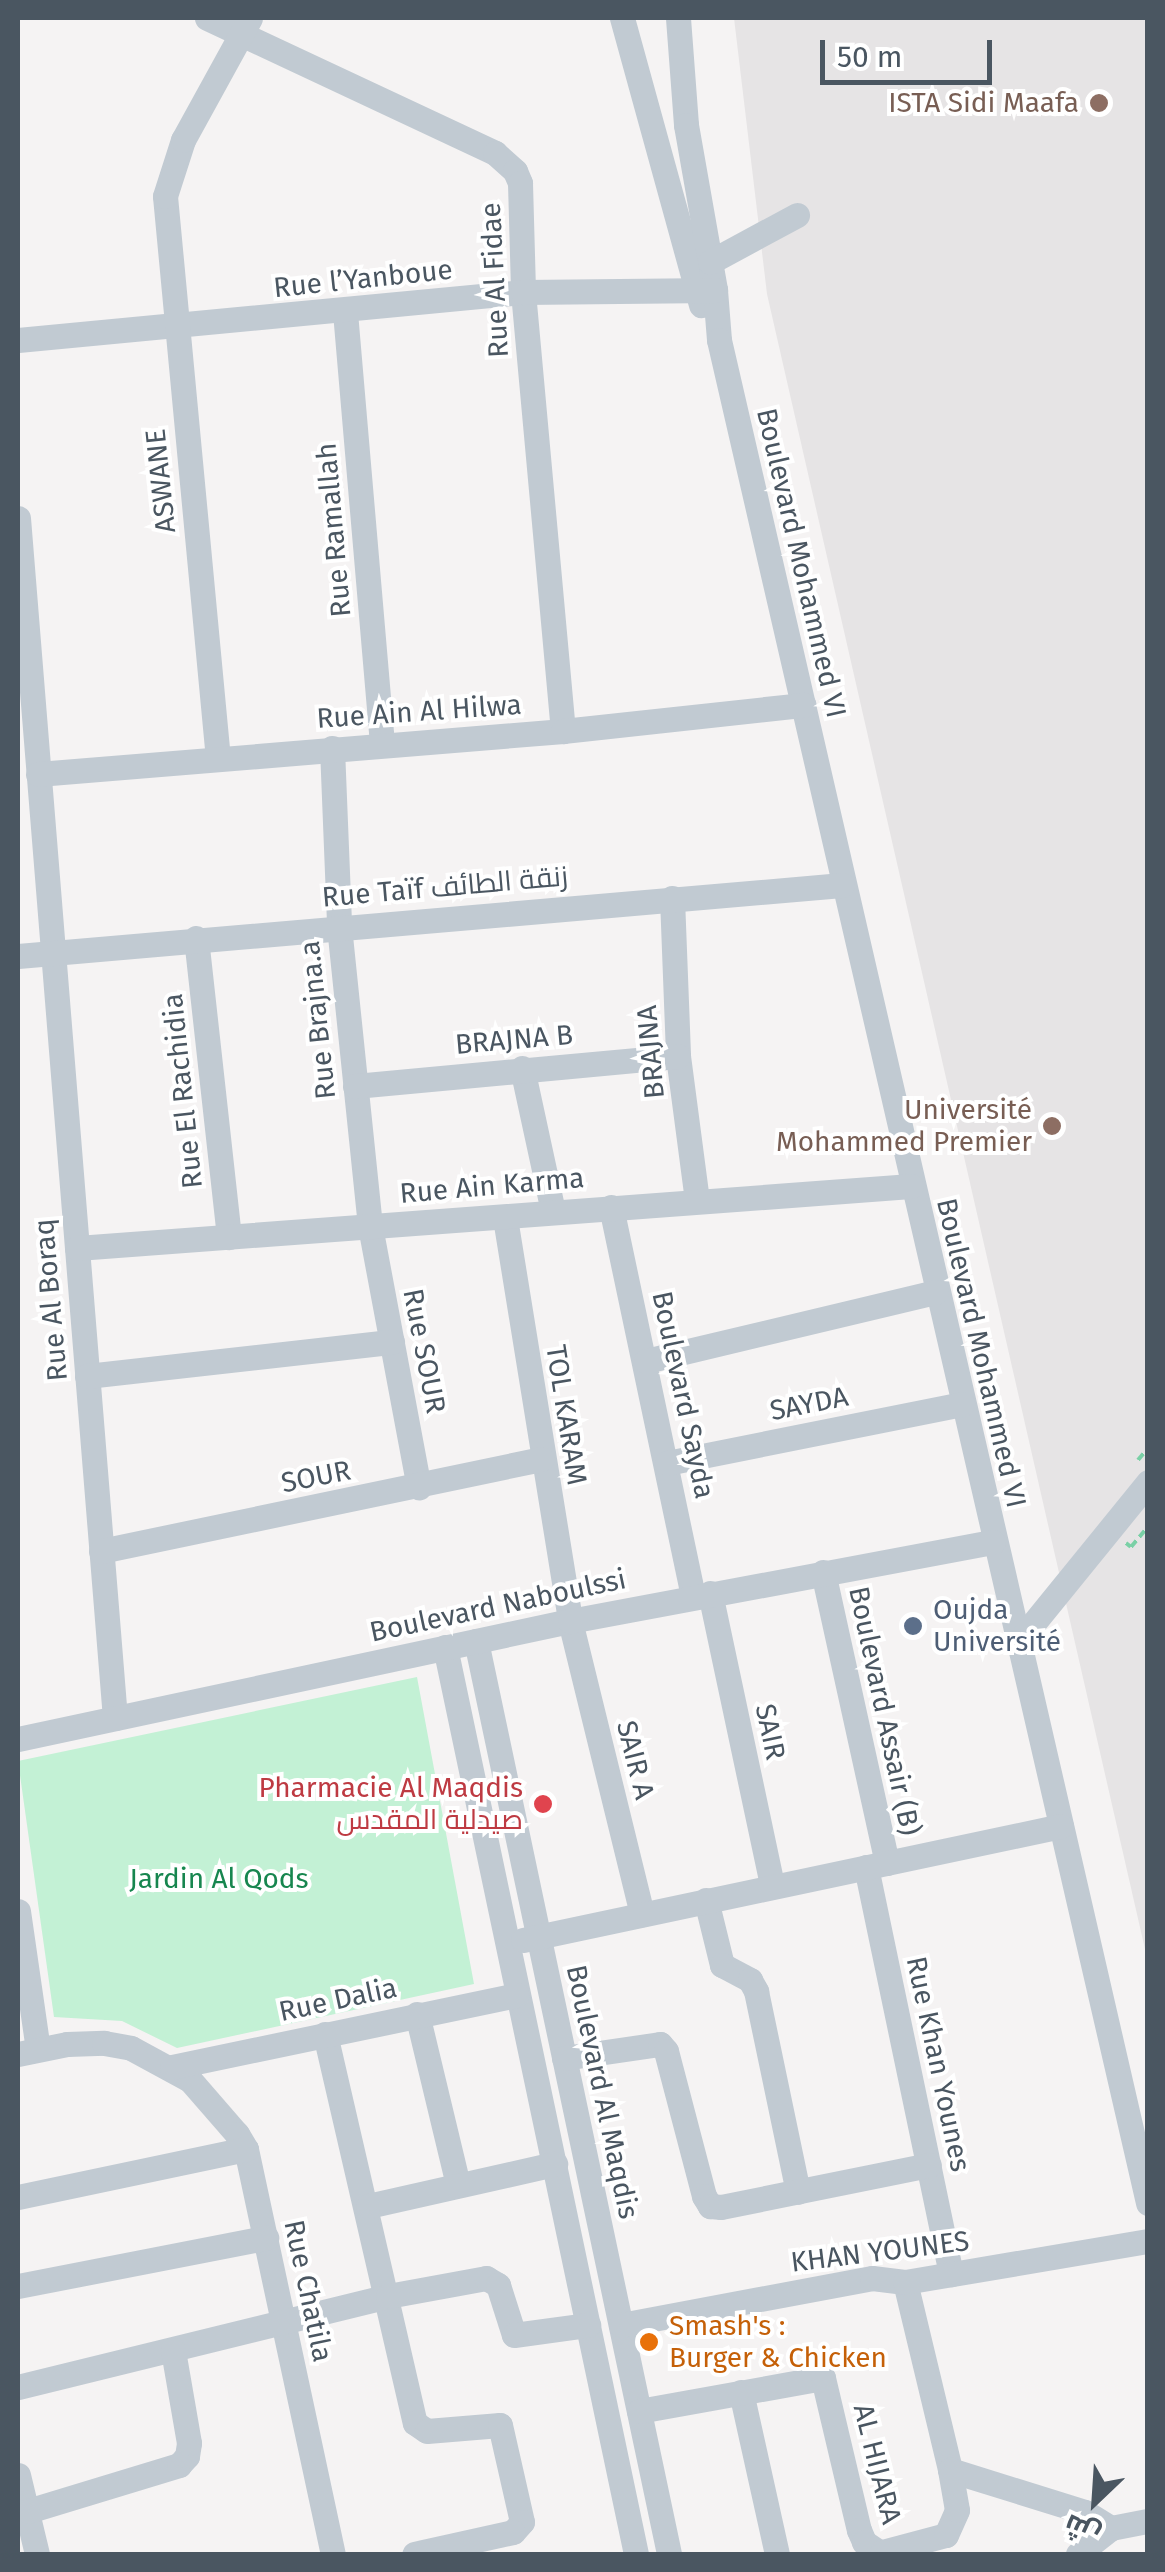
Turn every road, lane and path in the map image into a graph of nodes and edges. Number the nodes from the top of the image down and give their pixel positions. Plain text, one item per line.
1 (208, 18) edge
2 (622, 18) edge
3 (678, 18) edge
4 (246, 25) edge
5 (797, 215) dead end
6 (710, 262) junction
7 (705, 291) junction
8 (523, 292) junction
9 (345, 312) junction
10 (176, 326) junction
11 (18, 340) edge
12 (18, 518) edge
13 (804, 706) junction
14 (564, 731) junction
15 (382, 743) junction
16 (332, 748) junction
17 (218, 760) junction
18 (38, 774) junction
19 (842, 886) junction
20 (672, 898) junction
21 (339, 926) junction
22 (196, 938) junction
23 (53, 950) junction
24 (18, 956) edge
25 (678, 1056) junction
26 (522, 1068) junction
27 (355, 1086) junction
28 (911, 1186) junction
29 (697, 1200) junction
30 (611, 1207) junction
31 (552, 1211) junction
32 (505, 1218) junction
33 (370, 1226) junction
34 (228, 1236) junction
35 (77, 1248) junction
36 (936, 1292) junction
37 (392, 1342) junction
38 (646, 1361) junction
39 (87, 1376) junction
40 (962, 1404) junction
41 (541, 1459) junction
42 (668, 1463) junction
43 (1148, 1482) edge
44 (420, 1487) junction
45 (993, 1542) junction
46 (102, 1551) junction
47 (822, 1572) junction
48 (701, 1594) junction
49 (570, 1621) junction
50 (1019, 1640) junction
51 (476, 1641) junction
52 (445, 1648) junction
53 (115, 1718) junction
54 (18, 1739) edge
55 (1062, 1826) junction
56 (876, 1865) junction
57 (772, 1884) junction
58 (706, 1900) junction
59 (18, 1911) edge
60 (642, 1914) junction
61 (539, 1937) junction
62 (506, 1944) junction
63 (517, 1995) junction
64 (417, 2014) junction
65 (324, 2034) junction
66 (28, 2052) edge
67 (564, 2058) junction
68 (172, 2067) junction
69 (246, 2148) junction
70 (555, 2164) junction
71 (929, 2165) junction
72 (458, 2185) junction
73 (798, 2192) junction
74 (18, 2198) edge
75 (1148, 2203) edge
76 (368, 2206) junction
77 (266, 2238) junction
78 (1148, 2241) edge
79 (950, 2274) junction
80 (905, 2282) junction
81 (18, 2286) edge
82 (388, 2296) junction
83 (285, 2320) junction
84 (588, 2325) junction
85 (621, 2325) junction
86 (172, 2350) junction
87 (18, 2386) edge
88 (741, 2392) junction
89 (638, 2411) junction
90 (950, 2470) junction
91 (18, 2475) edge
92 (28, 2511) junction
93 (1148, 2522) edge
94 (1111, 2528) junction
95 (326, 2553) edge
96 (882, 2553) edge
97 (36, 2554) edge
98 (414, 2554) edge
99 (636, 2554) edge
100 (670, 2554) edge
101 (778, 2554) edge
102 (1078, 2554) edge

1 - 4 street, Rue Al Fidae
2 - 7 street, Boulevard Mohammed VI
3 - 6 street, Boulevard Mohammed VI
4 - 8 street, Rue Al Fidae
4 - 10 street, ASWANE
5 - 6 street
6 - 7 street, Boulevard Mohammed VI
7 - 8 street, Rue l’Yanboue
7 - 13 street, Boulevard Mohammed VI
8 - 9 street, Rue l’Yanboue
8 - 14 street, Rue Al Fidae
9 - 10 street, Rue l’Yanboue
9 - 15 street, Rue Ramallah
10 - 11 street, Rue l’Yanboue
10 - 17 street, ASWANE
12 - 18 street, Rue Al Boraq
13 - 14 street, Rue Ain Al Hilwa
13 - 19 street, Boulevard Mohammed VI
14 - 15 street, Rue Ain Al Hilwa
15 - 16 street, Rue Ain Al Hilwa
16 - 17 street, Rue Ain Al Hilwa
16 - 21 street, Rue Brajna.a
17 - 18 street, Rue Ain Al Hilwa
18 - 23 street, Rue Al Boraq
19 - 20 street, Rue Taïf زنقة الطائف
19 - 28 street, Boulevard Mohammed VI
20 - 21 street, Rue Taïf زنقة الطائف
20 - 25 street, BRAJNA
21 - 22 street, Rue Taïf زنقة الطائف
21 - 27 street, Rue Brajna.a
22 - 23 street, Rue Taïf زنقة الطائف
22 - 34 street, Rue El Rachidia
23 - 24 street, Rue Taïf زنقة الطائف
23 - 35 street, Rue Al Boraq
25 - 26 street, BRAJNA B
25 - 29 street, BRAJNA
26 - 27 street, BRAJNA B
26 - 31 street
27 - 33 street, Rue Brajna.a
28 - 29 street, Rue Ain Karma
28 - 36 street, Boulevard Mohammed VI
29 - 30 street, Rue Ain Karma
30 - 31 street, Rue Ain Karma
30 - 38 street, Boulevard Sayda
31 - 32 street, Rue Ain Karma
32 - 33 street, Rue Ain Karma
32 - 41 street, TOL KARAM
33 - 34 street, Rue Ain Karma
33 - 37 street, Rue SOUR
34 - 35 street, Rue Ain Karma
35 - 39 street, Rue Al Boraq
36 - 38 street
36 - 40 street, Boulevard Mohammed VI
37 - 39 street
37 - 44 street, Rue SOUR
38 - 42 street, Boulevard Sayda
39 - 46 street, Rue Al Boraq
40 - 42 street, SAYDA
40 - 45 street, Boulevard Mohammed VI
41 - 44 street, SOUR
41 - 49 street, TOL KARAM
42 - 48 street, Boulevard Sayda
43 - 50 street
44 - 46 street, SOUR
45 - 47 street, Boulevard Naboulssi
45 - 50 street, Boulevard Mohammed VI
46 - 53 street, Rue Al Boraq
47 - 48 street, Boulevard Naboulssi
47 - 56 street, Boulevard Assair (B)
48 - 49 street, Boulevard Naboulssi
48 - 57 street, SAIR
49 - 51 street, Boulevard Naboulssi
49 - 60 street, SAIR A
50 - 55 street, Boulevard Mohammed VI
51 - 52 street, Boulevard Naboulssi
51 - 61 street, Boulevard Al Maqdis
52 - 53 street, Boulevard Naboulssi
52 - 62 street
53 - 54 street, Boulevard Naboulssi
55 - 56 street
55 - 75 street, Boulevard Mohammed VI
56 - 57 street
56 - 71 street, Rue Khan Younes
57 - 58 street
58 - 60 street
58 - 73 street
59 - 66 street
60 - 61 street
61 - 62 street
61 - 67 street, Boulevard Al Maqdis
62 - 63 street
63 - 64 street, Rue Dalia
63 - 70 street
64 - 65 street, Rue Dalia
64 - 72 street
65 - 68 street, Rue Dalia
65 - 76 street
66 - 68 street, Rue Chatila
67 - 73 street
67 - 85 street, Boulevard Al Maqdis
68 - 69 street, Rue Chatila
69 - 74 street
69 - 77 street, Rue Chatila
70 - 72 street
70 - 84 street
71 - 73 street
71 - 79 street, Rue Khan Younes
72 - 76 street
76 - 82 street
77 - 81 street
77 - 83 street, Rue Chatila
78 - 79 street, KHAN YOUNES
79 - 80 street, KHAN YOUNES
80 - 85 street, KHAN YOUNES
80 - 90 street
82 - 83 street
82 - 84 street
82 - 98 street
83 - 86 street
83 - 95 street, Rue Chatila
84 - 99 street
85 - 89 street, Boulevard Al Maqdis
86 - 87 street
86 - 92 street
88 - 89 street
88 - 96 street, AL HIJARA
88 - 101 street
89 - 100 street, Boulevard Al Maqdis
90 - 94 street
90 - 96 street
91 - 92 street
92 - 97 street
93 - 94 street
94 - 102 street

